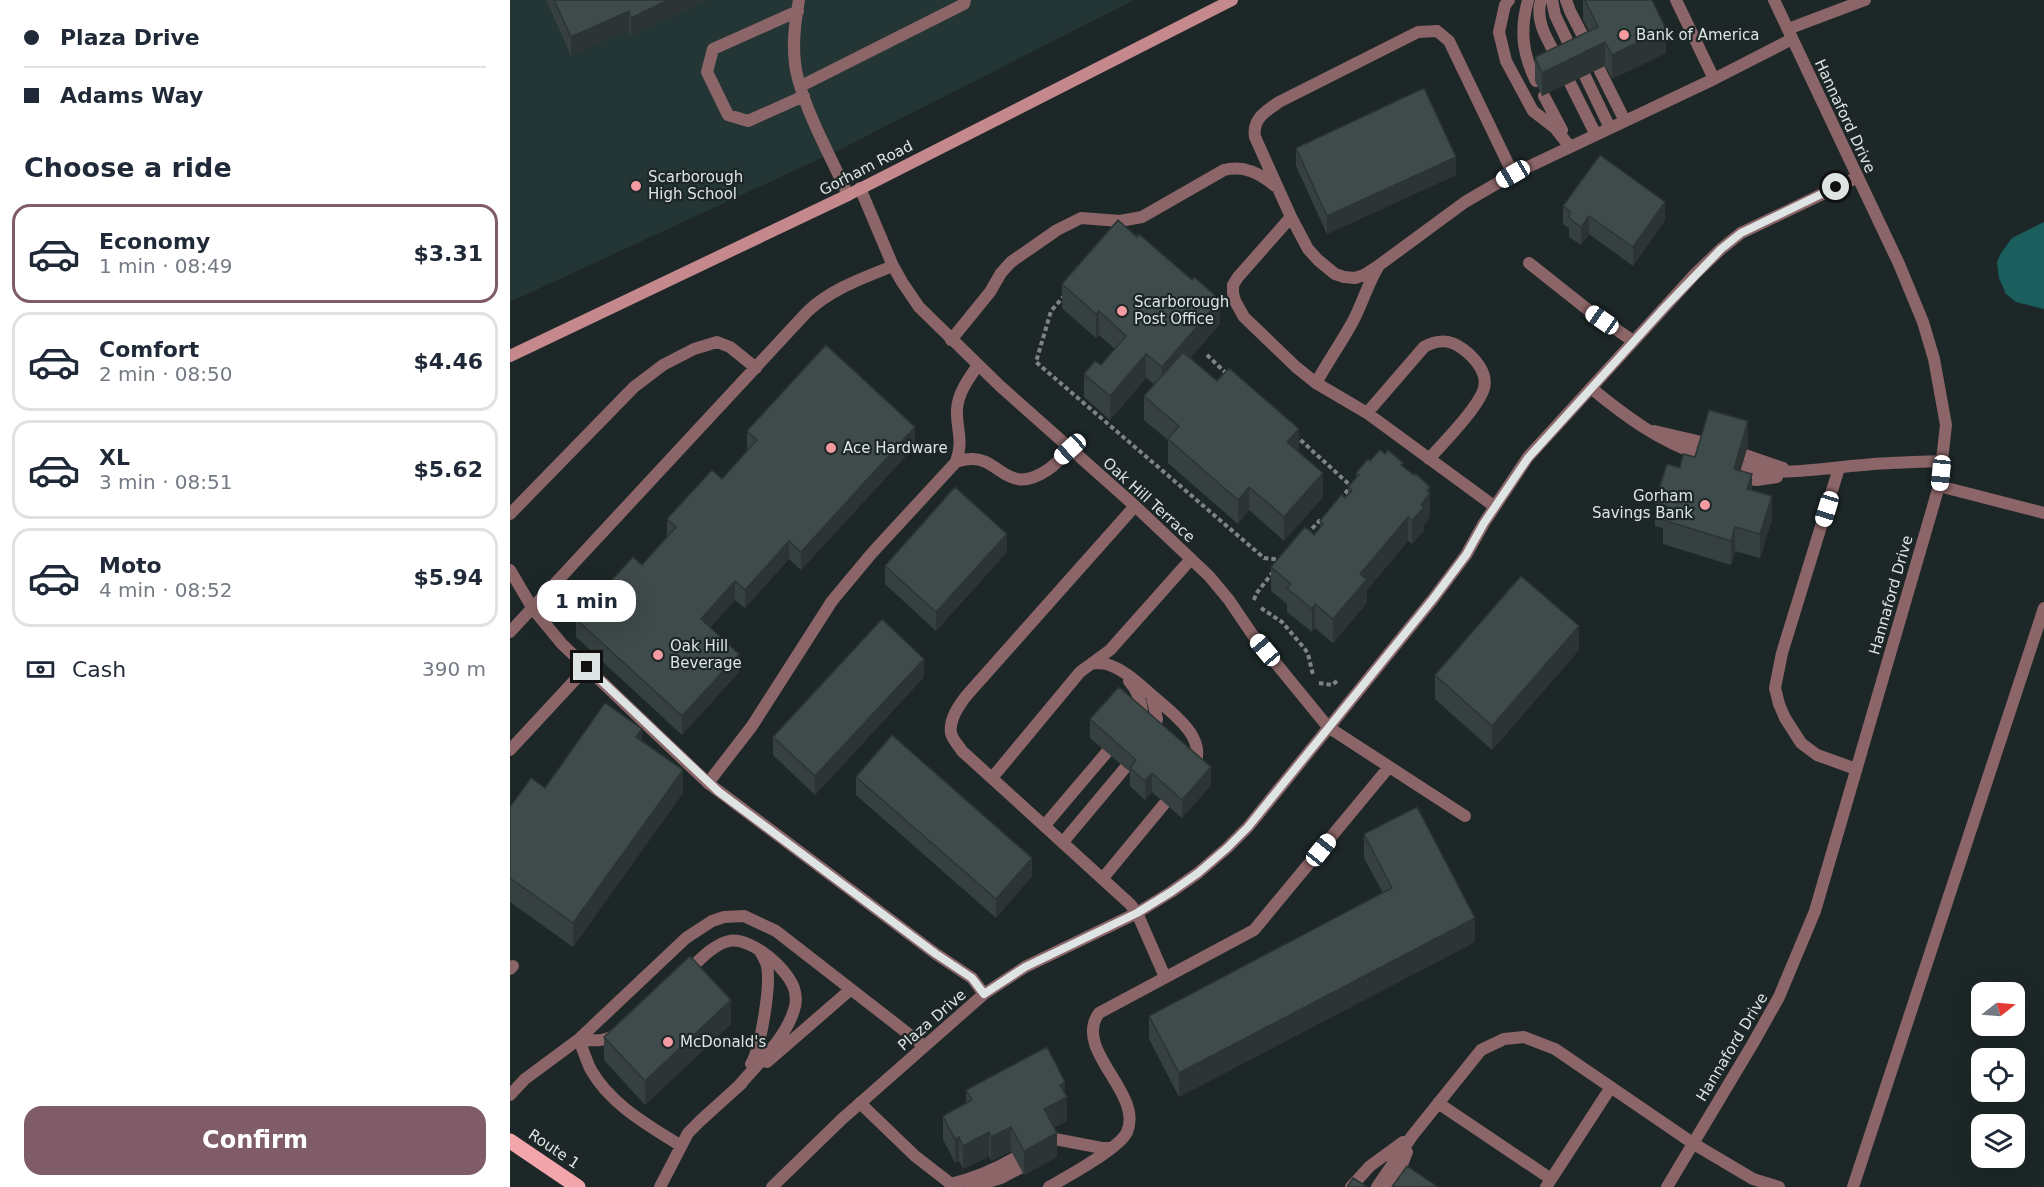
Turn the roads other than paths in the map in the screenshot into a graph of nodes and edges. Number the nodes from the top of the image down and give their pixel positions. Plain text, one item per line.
1 (965, 0) edge
2 (1232, 0) edge
3 (1528, 0) edge
4 (1541, 0) edge
5 (1552, 0) edge
6 (1566, 0) edge
7 (1676, 0) edge
8 (1774, 0) edge
9 (1863, 0) edge
10 (1507, 2) edge
11 (798, 6) edge
12 (1790, 34) junction
13 (1592, 54) edge
14 (1577, 61) edge
15 (1562, 68) edge
16 (1599, 69) edge
17 (1585, 76) edge
18 (1714, 79) junction
19 (1536, 81) edge
20 (1570, 83) edge
21 (802, 91) junction
22 (1544, 96) edge
23 (1625, 121) junction
24 (1610, 128) junction
25 (1596, 135) junction
26 (1570, 147) junction
27 (1513, 174) junction
28 (1858, 177) junction
29 (860, 188) junction
30 (1278, 189) junction
31 (848, 195) junction
32 (1291, 217) junction
33 (1529, 263) dead end
34 (893, 266) junction
35 (1378, 266) junction
36 (951, 340) junction
37 (1633, 341) junction
38 (510, 356) edge
39 (978, 365) junction
40 (756, 368) junction
41 (1316, 383) junction
42 (1591, 388) junction
43 (1367, 413) junction
44 (1647, 430) junction
45 (1706, 443) edge
46 (1070, 449) junction
47 (1430, 459) junction
48 (1701, 461) edge
49 (1942, 461) junction
50 (956, 462) junction
51 (1839, 468) junction
52 (1796, 472) junction
53 (1939, 486) junction
54 (1135, 506) junction
55 (1494, 506) junction
56 (2044, 513) edge
57 (510, 514) edge
58 (1191, 559) junction
59 (510, 570) edge
60 (2044, 608) edge
61 (534, 609) junction
62 (510, 632) edge
63 (1092, 663) junction
64 (587, 667) junction
65 (1120, 671) junction
66 (1152, 695) junction
67 (1136, 720) edge
68 (1328, 727) junction
69 (1153, 735) edge
70 (510, 750) edge
71 (1107, 752) edge
72 (1389, 767) junction
73 (1125, 768) edge
74 (1193, 769) edge
75 (1856, 769) junction
76 (992, 778) junction
77 (708, 783) junction
78 (1165, 803) edge
79 (1465, 816) dead end
80 (1045, 825) junction
81 (1063, 842) junction
82 (1103, 878) junction
83 (1137, 913) junction
84 (759, 950) junction
85 (1165, 977) junction
86 (674, 983) edge
87 (850, 990) junction
88 (984, 994) junction
89 (625, 1027) edge
90 (579, 1039) junction
91 (924, 1046) junction
92 (1611, 1087) junction
93 (736, 1088) junction
94 (510, 1095) edge
95 (860, 1102) junction
96 (1438, 1103) junction
97 (1412, 1136) junction
98 (510, 1141) edge
99 (1694, 1143) junction
100 (1051, 1145) edge
101 (681, 1146) junction
102 (1106, 1150) junction
103 (1548, 1183) edge
104 (953, 1186) edge
105 (578, 1187) edge
106 (660, 1187) edge
107 (772, 1187) edge
108 (971, 1187) edge
109 (1049, 1187) edge
110 (1351, 1187) edge
111 (1377, 1187) edge
112 (1390, 1187) edge
113 (1667, 1187) edge
114 (1779, 1187) edge
115 (1853, 1187) edge

1 - 21 street
2 - 29 main road, Gorham Road
3 - 19 street
4 - 15 street
5 - 14 street
6 - 13 street
7 - 18 street
8 - 12 street, Hannaford Drive
9 - 12 street
10 - 26 street
11 - 21 street
11 - 21 street
12 - 18 street
12 - 28 street, Hannaford Drive
16 - 23 street
17 - 24 street
18 - 23 street
20 - 25 street
21 - 31 street
22 - 26 street
23 - 24 street
24 - 25 street
25 - 26 street
26 - 27 street
27 - 30 street
27 - 35 street
28 - 37 street, Plaza Drive
28 - 49 street, Hannaford Drive
29 - 31 main road, Gorham Road
29 - 34 street, Oak Hill Terrace
30 - 32 street
30 - 36 street
31 - 38 main road, Gorham Road
32 - 35 street
32 - 41 street
33 - 37 street
34 - 36 street, Oak Hill Terrace
34 - 40 street
35 - 41 street
36 - 39 street, Oak Hill Terrace
37 - 42 street, Plaza Drive
39 - 46 street, Oak Hill Terrace
39 - 50 street
40 - 57 street
40 - 61 street
41 - 43 street
42 - 44 street
42 - 55 street, Plaza Drive
43 - 47 street
43 - 47 street
44 - 45 street
44 - 48 street
46 - 50 street
46 - 54 street, Oak Hill Terrace
47 - 55 street
49 - 51 street
49 - 53 street, Hannaford Drive
50 - 77 street
51 - 52 street
51 - 75 street
52 - 52 street
53 - 56 street
53 - 75 street, Hannaford Drive
54 - 58 street, Oak Hill Terrace
54 - 76 street
55 - 68 street, Plaza Drive
58 - 63 street
58 - 68 street, Oak Hill Terrace
59 - 61 street
60 - 115 street
61 - 62 street
61 - 64 street
63 - 65 street
63 - 76 street
64 - 70 street
64 - 77 street
65 - 66 street
65 - 67 street
66 - 69 street
66 - 74 street
68 - 72 street, Oak Hill Terrace
68 - 83 street, Plaza Drive
71 - 80 street
72 - 79 street, Oak Hill Terrace
72 - 85 street
73 - 81 street
75 - 99 street, Hannaford Drive
76 - 80 street
77 - 88 street
78 - 82 street
80 - 81 street
81 - 82 street
82 - 83 street
83 - 85 street
83 - 88 street, Plaza Drive
84 - 86 street
84 - 93 street
84 - 93 street
85 - 102 street
87 - 90 street
87 - 91 street
87 - 93 street
88 - 91 street, Plaza Drive
89 - 90 street
90 - 94 street
90 - 101 street
91 - 95 street, Plaza Drive
92 - 96 street
92 - 99 street
92 - 103 street
93 - 101 street
95 - 104 street
95 - 107 street, Plaza Drive
96 - 97 street
96 - 103 street
97 - 110 street
97 - 111 street
97 - 112 street
98 - 105 main road, Route 1
99 - 113 street, Hannaford Drive
99 - 114 street
100 - 102 street
101 - 106 street
102 - 109 street
104 - 108 street

